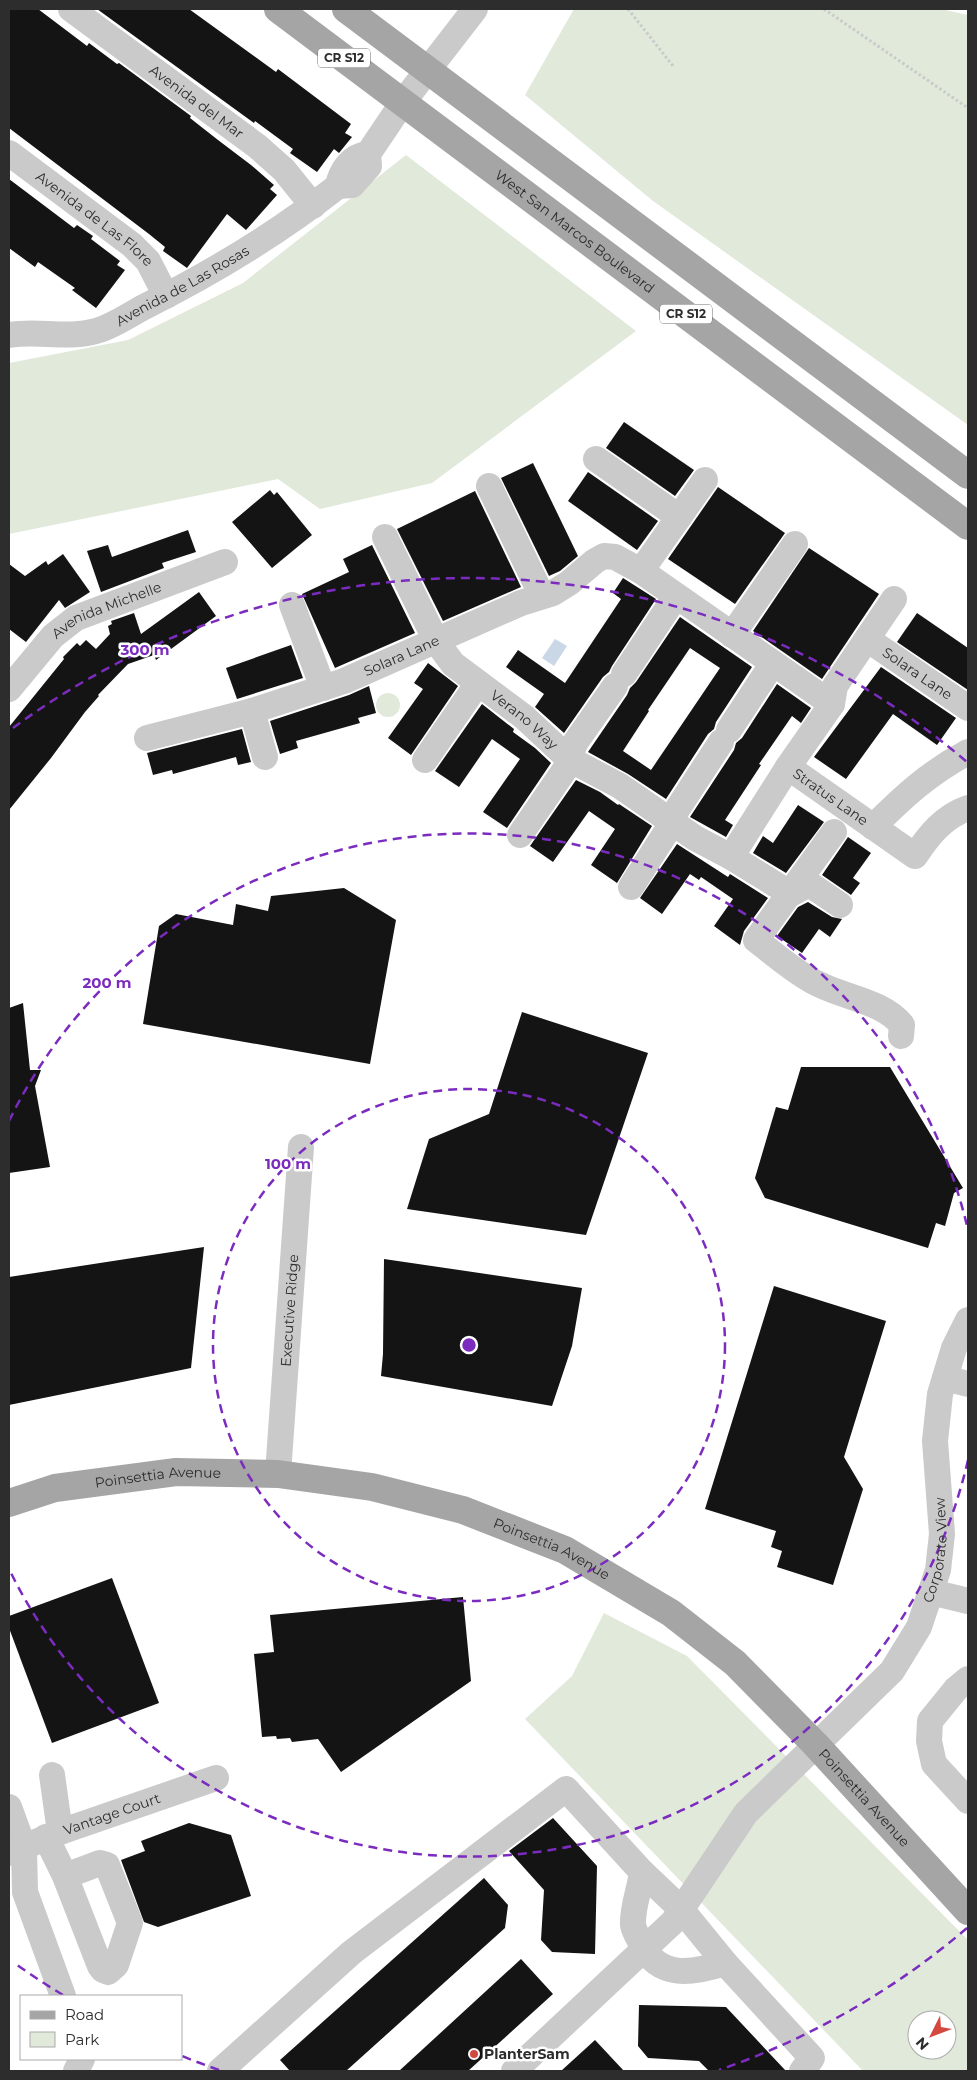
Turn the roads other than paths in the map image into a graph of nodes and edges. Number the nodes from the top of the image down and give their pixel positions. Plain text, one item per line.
1 (70, 9) edge
2 (278, 9) edge
3 (346, 9) edge
4 (475, 9) edge
5 (428, 69) junction
6 (403, 102) junction
7 (9, 153) edge
8 (313, 206) junction
9 (166, 296) junction
10 (9, 335) edge
11 (596, 459) dead end
12 (968, 475) edge
13 (705, 480) dead end
14 (489, 486) dead end
15 (679, 517) junction
16 (968, 526) edge
17 (386, 537) dead end
18 (795, 544) dead end
19 (225, 562) dead end
20 (641, 571) junction
21 (542, 596) junction
22 (676, 596) junction
23 (894, 600) dead end
24 (292, 605) dead end
25 (732, 635) junction
26 (867, 639) junction
27 (436, 641) junction
28 (17, 662) edge
29 (773, 663) junction
30 (478, 683) junction
31 (323, 688) junction
32 (9, 689) edge
33 (832, 704) junction
34 (968, 708) edge
35 (252, 711) junction
36 (147, 738) dead end
37 (968, 752) edge
38 (265, 757) dead end
39 (569, 759) junction
40 (424, 760) dead end
41 (788, 767) junction
42 (968, 808) edge
43 (669, 822) junction
44 (874, 828) junction
45 (834, 832) dead end
46 (520, 835) dead end
47 (731, 857) junction
48 (630, 887) dead end
49 (791, 894) junction
50 (840, 905) dead end
51 (901, 1036) dead end
52 (301, 1147) dead end
53 (968, 1320) edge
54 (957, 1381) edge
55 (278, 1474) junction
56 (9, 1503) edge
57 (930, 1592) junction
58 (968, 1601) edge
59 (968, 1678) edge
60 (815, 1744) junction
61 (52, 1775) dead end
62 (216, 1778) dead end
63 (968, 1801) edge
64 (9, 1807) edge
65 (35, 1842) edge
66 (642, 1872) junction
67 (65, 1876) dead end
68 (681, 1909) junction
69 (968, 1911) edge
70 (644, 1949) junction
71 (725, 1963) junction
72 (63, 1995) edge
73 (220, 2071) edge
74 (514, 2071) edge
75 (802, 2071) edge

1 - 8 street, Avenida del Mar
2 - 6 main road, West San Marcos Boulevard / CR S12
3 - 5 main road, CR S12
4 - 5 street, Avenida de Las Rosas
5 - 6 street, Avenida de Las Rosas
5 - 12 main road, CR S12
6 - 8 street, Avenida de Las Rosas
6 - 16 main road, West San Marcos Boulevard / CR S12
7 - 9 street, Avenida de Las Flore
8 - 9 street, Avenida de Las Rosas
9 - 10 street, Avenida de Las Rosas
11 - 15 street
13 - 15 street
14 - 21 street
15 - 20 street
17 - 27 street, Verano Way
18 - 25 street
19 - 28 street, Avenida Michelle
20 - 21 street, Solara Lane
20 - 22 street, Solara Lane
21 - 27 street, Solara Lane
22 - 25 street, Solara Lane
22 - 39 street, Verano Way
23 - 26 street
24 - 31 street
25 - 29 street, Solara Lane
26 - 33 street
26 - 34 street, Solara Lane
27 - 30 street, Verano Way
27 - 31 street, Solara Lane
28 - 32 street, Avenida Michelle
29 - 33 street, Solara Lane
29 - 43 street
30 - 39 street, Verano Way
30 - 40 street, Verano Way
31 - 35 street, Solara Lane
33 - 41 street
35 - 36 street, Solara Lane
35 - 38 street
37 - 44 street
39 - 43 street, Verano Way
39 - 46 street, Verano Way
41 - 44 street, Stratus Lane
41 - 47 street
42 - 44 street, Stratus Lane
43 - 47 street, Verano Way
43 - 48 street
45 - 49 street
47 - 49 street, Verano Way
49 - 50 street
49 - 51 street
52 - 55 street, Executive Ridge
53 - 54 street, Corporate View
54 - 57 street, Corporate View
55 - 56 main road, Poinsettia Avenue
55 - 60 main road, Poinsettia Avenue
57 - 58 street
57 - 60 street, Corporate View
59 - 63 street
60 - 68 street, Corporate View
60 - 69 main road, Poinsettia Avenue
61 - 65 street
62 - 65 street, Vantage Court
64 - 65 street
65 - 67 street
65 - 72 street
66 - 68 street
66 - 70 street
66 - 73 street
68 - 70 street, Corporate View
68 - 71 street
70 - 71 street
70 - 74 street, Corporate View
71 - 75 street

